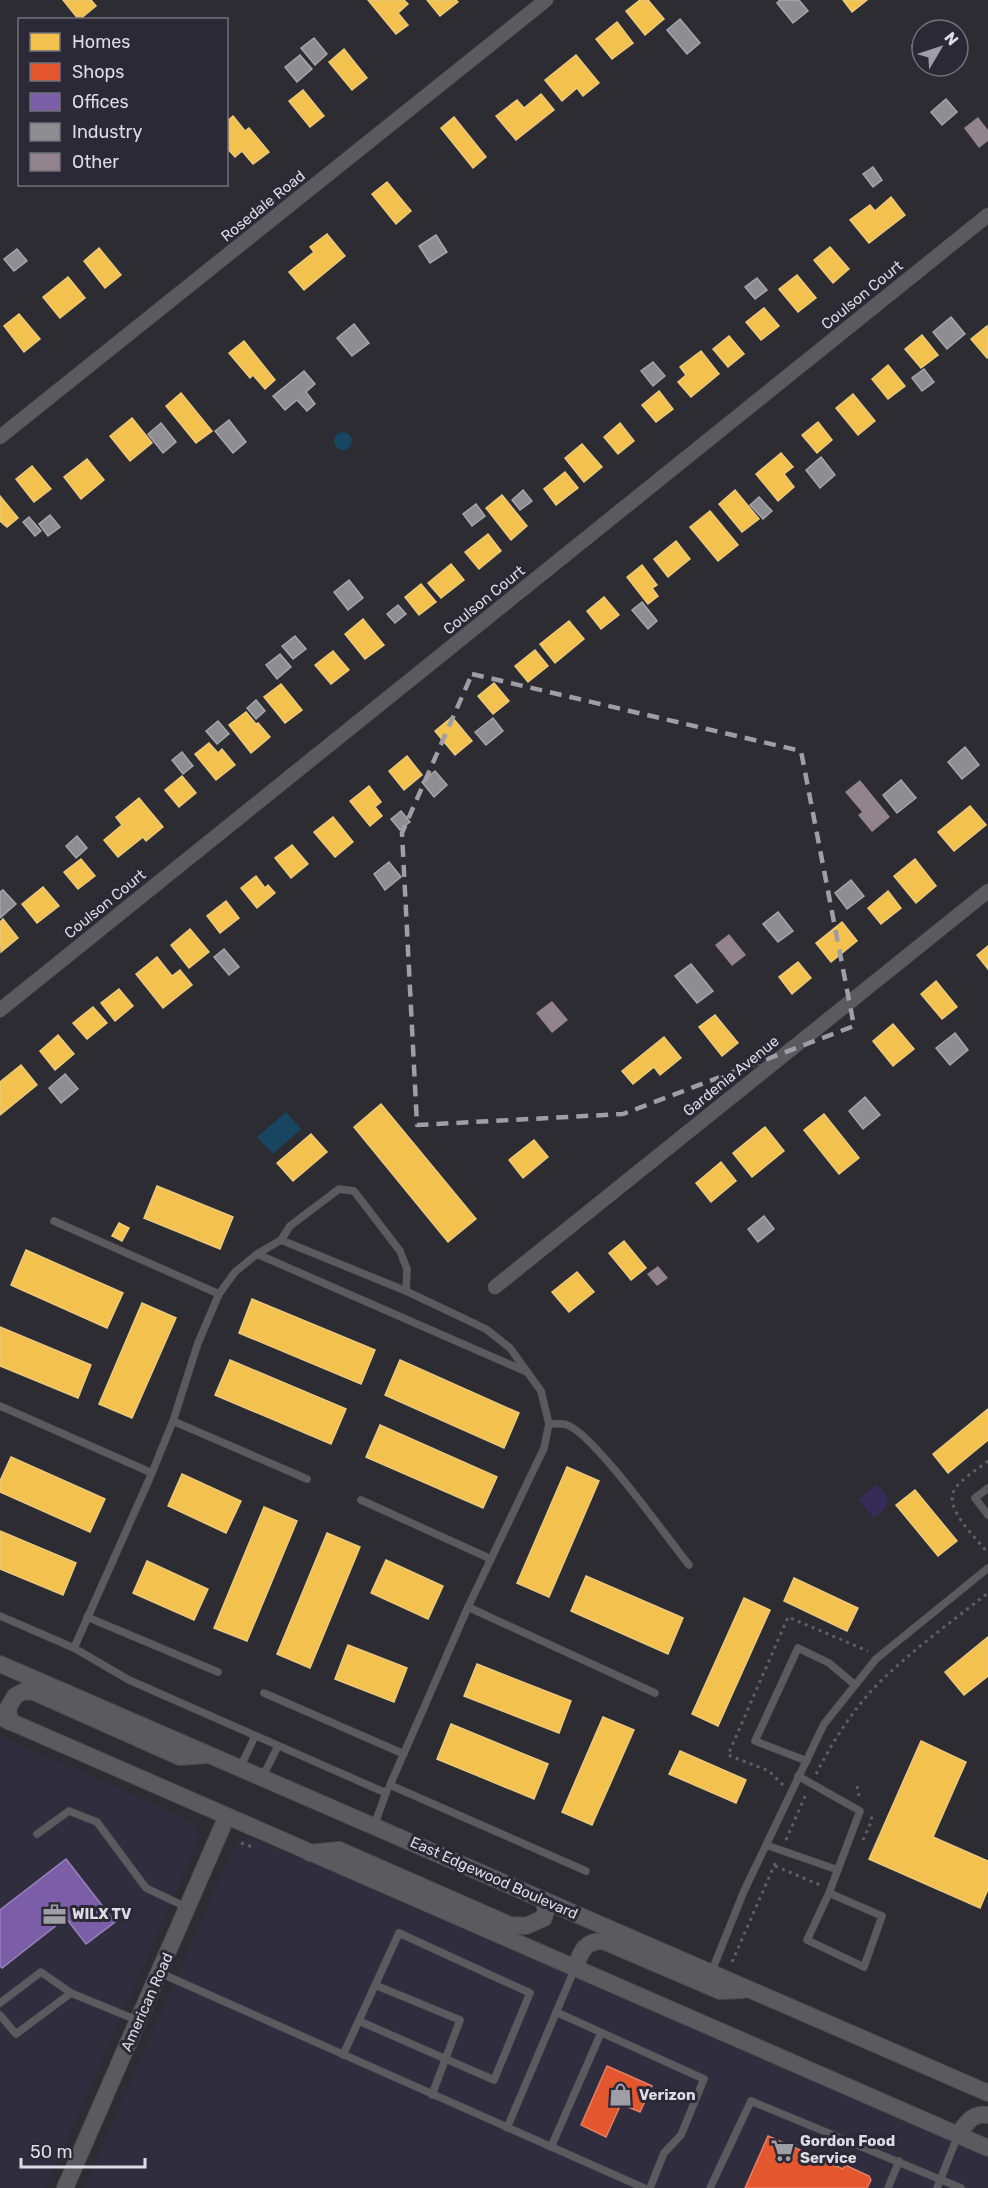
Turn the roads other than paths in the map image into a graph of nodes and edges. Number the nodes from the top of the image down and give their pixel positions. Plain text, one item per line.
1 (546, 0) edge
2 (988, 215) edge
3 (0, 437) edge
4 (988, 891) edge
5 (0, 1010) edge
6 (54, 1221) dead end
7 (281, 1240) junction
8 (257, 1254) junction
9 (495, 1287) dead end
10 (406, 1291) junction
11 (219, 1294) junction
12 (529, 1373) junction
13 (0, 1406) edge
14 (173, 1422) junction
15 (549, 1424) junction
16 (152, 1473) junction
17 (307, 1479) dead end
18 (988, 1488) edge
19 (361, 1500) dead end
20 (988, 1515) edge
21 (491, 1559) junction
22 (689, 1565) dead end
23 (988, 1568) edge
24 (468, 1607) junction
25 (0, 1616) edge
26 (87, 1617) junction
27 (74, 1648) junction
28 (0, 1664) edge
29 (218, 1672) dead end
30 (854, 1684) junction
31 (264, 1693) dead end
32 (655, 1693) dead end
33 (5, 1719) edge
34 (255, 1736) junction
35 (278, 1746) junction
36 (404, 1754) junction
37 (211, 1755) junction
38 (807, 1761) junction
39 (240, 1768) junction
40 (798, 1776) junction
41 (262, 1778) junction
42 (390, 1785) junction
43 (386, 1793) junction
44 (227, 1816) junction
45 (374, 1826) junction
46 (37, 1834) dead end
47 (766, 1845) junction
48 (309, 1853) junction
49 (838, 1870) junction
50 (586, 1871) dead end
51 (829, 1893) junction
52 (543, 1900) junction
53 (188, 1908) junction
54 (576, 1968) junction
55 (160, 1973) junction
56 (711, 1973) junction
57 (375, 1985) junction
58 (747, 1989) junction
59 (71, 1993) junction
60 (0, 2003) edge
61 (556, 2012) junction
62 (0, 2015) edge
63 (139, 2020) junction
64 (359, 2021) junction
65 (601, 2032) junction
66 (343, 2055) junction
67 (446, 2059) junction
68 (986, 2090) edge
69 (432, 2095) junction
70 (988, 2115) edge
71 (507, 2128) junction
72 (958, 2135) junction
73 (551, 2147) junction
74 (988, 2148) edge
75 (899, 2161) junction
76 (941, 2178) junction
77 (65, 2188) edge
78 (644, 2188) edge
79 (650, 2188) edge
80 (710, 2188) edge
81 (888, 2188) edge
82 (937, 2188) edge
83 (961, 2188) edge

1 - 3 street, Rosedale Road
2 - 5 street, Coulson Court
4 - 9 street, Gardenia Avenue
6 - 11 lane
7 - 8 lane
7 - 10 lane
7 - 10 lane
8 - 11 lane
8 - 12 lane
10 - 12 lane
11 - 14 lane
12 - 15 lane
13 - 16 lane
14 - 16 lane
14 - 17 lane
15 - 21 lane
15 - 22 lane
16 - 26 lane
18 - 20 lane
19 - 21 lane
21 - 24 lane
23 - 30 lane
24 - 32 lane
24 - 36 lane
25 - 27 lane
26 - 27 lane
26 - 29 lane
27 - 34 lane
28 - 37 street, East Edgewood Boulevard
30 - 38 lane
30 - 38 lane
31 - 36 lane
33 - 37 street
33 - 44 street
34 - 35 lane
34 - 39 lane
35 - 41 lane
35 - 43 lane
36 - 42 lane
37 - 39 street, East Edgewood Boulevard
38 - 40 lane
39 - 41 street, East Edgewood Boulevard
40 - 47 lane
40 - 49 lane
41 - 45 street, East Edgewood Boulevard
42 - 43 lane
42 - 50 lane
43 - 45 lane
44 - 48 street
44 - 53 street, American Road
45 - 52 street, East Edgewood Boulevard
46 - 53 lane
47 - 49 lane
47 - 56 lane
48 - 52 street
48 - 54 street
49 - 51 lane
51 - 51 lane
52 - 56 street, East Edgewood Boulevard
53 - 55 street, American Road
54 - 58 street
54 - 61 lane
54 - 72 street
55 - 63 street, American Road
55 - 66 lane
56 - 58 street, East Edgewood Boulevard
57 - 64 lane
57 - 67 lane
57 - 67 lane
58 - 68 street, East Edgewood Boulevard
59 - 60 lane
59 - 62 lane
59 - 63 lane
61 - 65 lane
61 - 71 lane
63 - 77 street, American Road
64 - 66 lane
64 - 67 lane
65 - 73 lane
65 - 79 lane
66 - 69 lane
67 - 69 lane
69 - 71 lane
70 - 72 street
71 - 73 lane
72 - 74 street
72 - 76 lane
73 - 78 lane
75 - 76 lane
75 - 80 lane
75 - 81 lane
76 - 82 lane
76 - 83 lane

